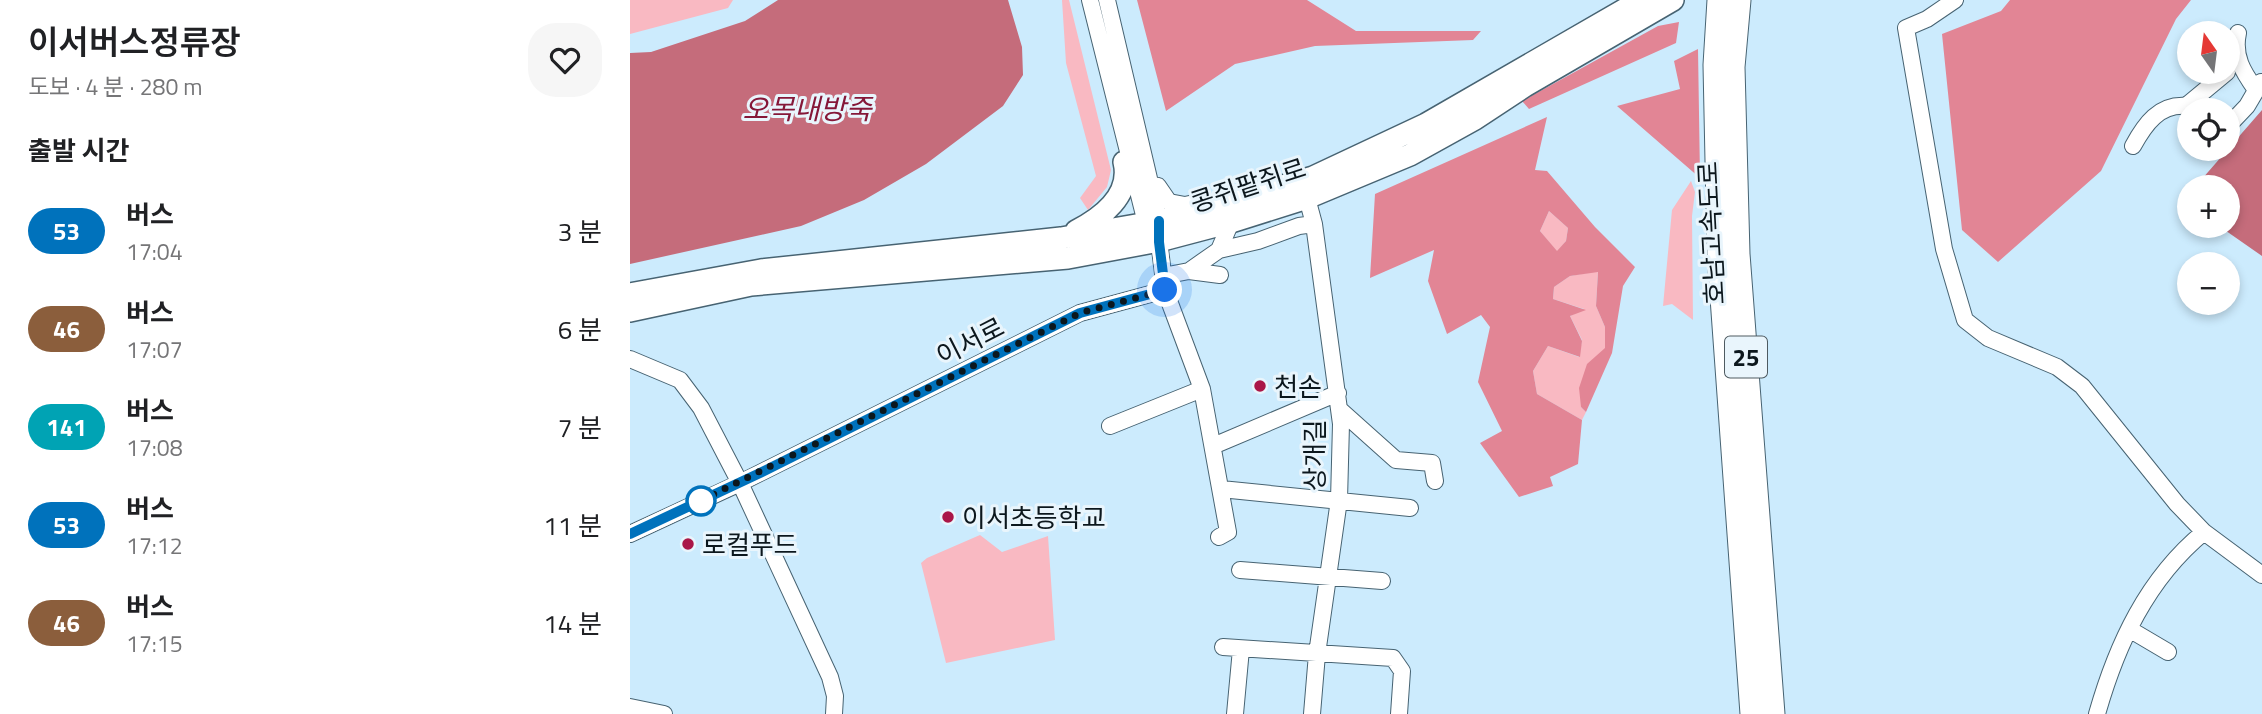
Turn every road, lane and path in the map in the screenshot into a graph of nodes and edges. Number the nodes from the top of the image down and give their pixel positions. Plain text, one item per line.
1 (1090, 0) edge
2 (1108, 0) edge
3 (1641, 0) edge
4 (1719, 0) edge
5 (1739, 0) edge
6 (1955, 0) edge
7 (1671, 1) edge
8 (2240, 73) edge
9 (2212, 84) edge
10 (2259, 85) edge
11 (2240, 113) edge
12 (2133, 146) dead end
13 (1131, 161) junction
14 (1151, 185) junction
15 (1287, 185) junction
16 (1307, 198) junction
17 (1231, 222) junction
18 (1314, 224) junction
19 (1155, 229) junction
20 (1062, 238) junction
21 (1219, 250) junction
22 (1189, 271) junction
23 (1220, 275) dead end
24 (1164, 283) junction
25 (630, 294) edge
26 (630, 311) edge
27 (630, 359) edge
28 (1202, 389) junction
29 (1339, 401) junction
30 (1110, 426) dead end
31 (1213, 446) junction
32 (1436, 481) dead end
33 (740, 483) junction
34 (1221, 489) junction
35 (1339, 500) junction
36 (1410, 508) dead end
37 (2204, 532) junction
38 (630, 534) edge
39 (1219, 537) dead end
40 (1240, 570) dead end
41 (2262, 575) edge
42 (1329, 577) junction
43 (1382, 581) dead end
44 (2129, 629) junction
45 (1223, 647) dead end
46 (1241, 649) junction
47 (2168, 652) dead end
48 (1317, 654) junction
49 (630, 707) edge
50 (664, 714) edge
51 (834, 714) edge
52 (1235, 714) edge
53 (1312, 714) edge
54 (1399, 714) edge
55 (1752, 714) edge
56 (1773, 714) edge
57 (2096, 714) edge

1 - 13 street
2 - 14 street
3 - 15 main road, 콩쥐팥쥐로
4 - 55 highway, 호남고속도로 / 25
5 - 56 highway, 호남고속도로 / 25
6 - 37 street
7 - 16 main road, 콩쥐팥쥐로
8 - 10 street
9 - 12 street
10 - 11 street
13 - 19 street
13 - 20 main road
14 - 15 street
14 - 19 street
15 - 19 main road, 콩쥐팥쥐로
16 - 17 main road, 콩쥐팥쥐로
16 - 18 street, 상개길
17 - 19 main road, 콩쥐팥쥐로
17 - 21 street
18 - 21 street
18 - 29 street, 상개길
19 - 20 main road, 콩쥐팥쥐로
19 - 24 street
19 - 26 main road, 콩쥐팥쥐로
20 - 25 main road, 콩쥐팥쥐로
21 - 22 street
22 - 23 street
22 - 24 street, 이서로
24 - 28 street
24 - 33 street, 이서로
27 - 33 street
28 - 30 street
28 - 31 street
29 - 31 street
29 - 32 street
29 - 35 street, 상개길
31 - 34 street
33 - 38 street, 이서로
33 - 51 street
34 - 35 street
34 - 39 street
35 - 36 street
35 - 42 street, 상개길
37 - 41 street
37 - 44 street
40 - 42 street
42 - 43 street
42 - 48 street, 상개길
44 - 47 street
44 - 57 street
45 - 46 street
46 - 48 street
46 - 52 street
48 - 53 street, 상개길
48 - 54 street
49 - 50 street

